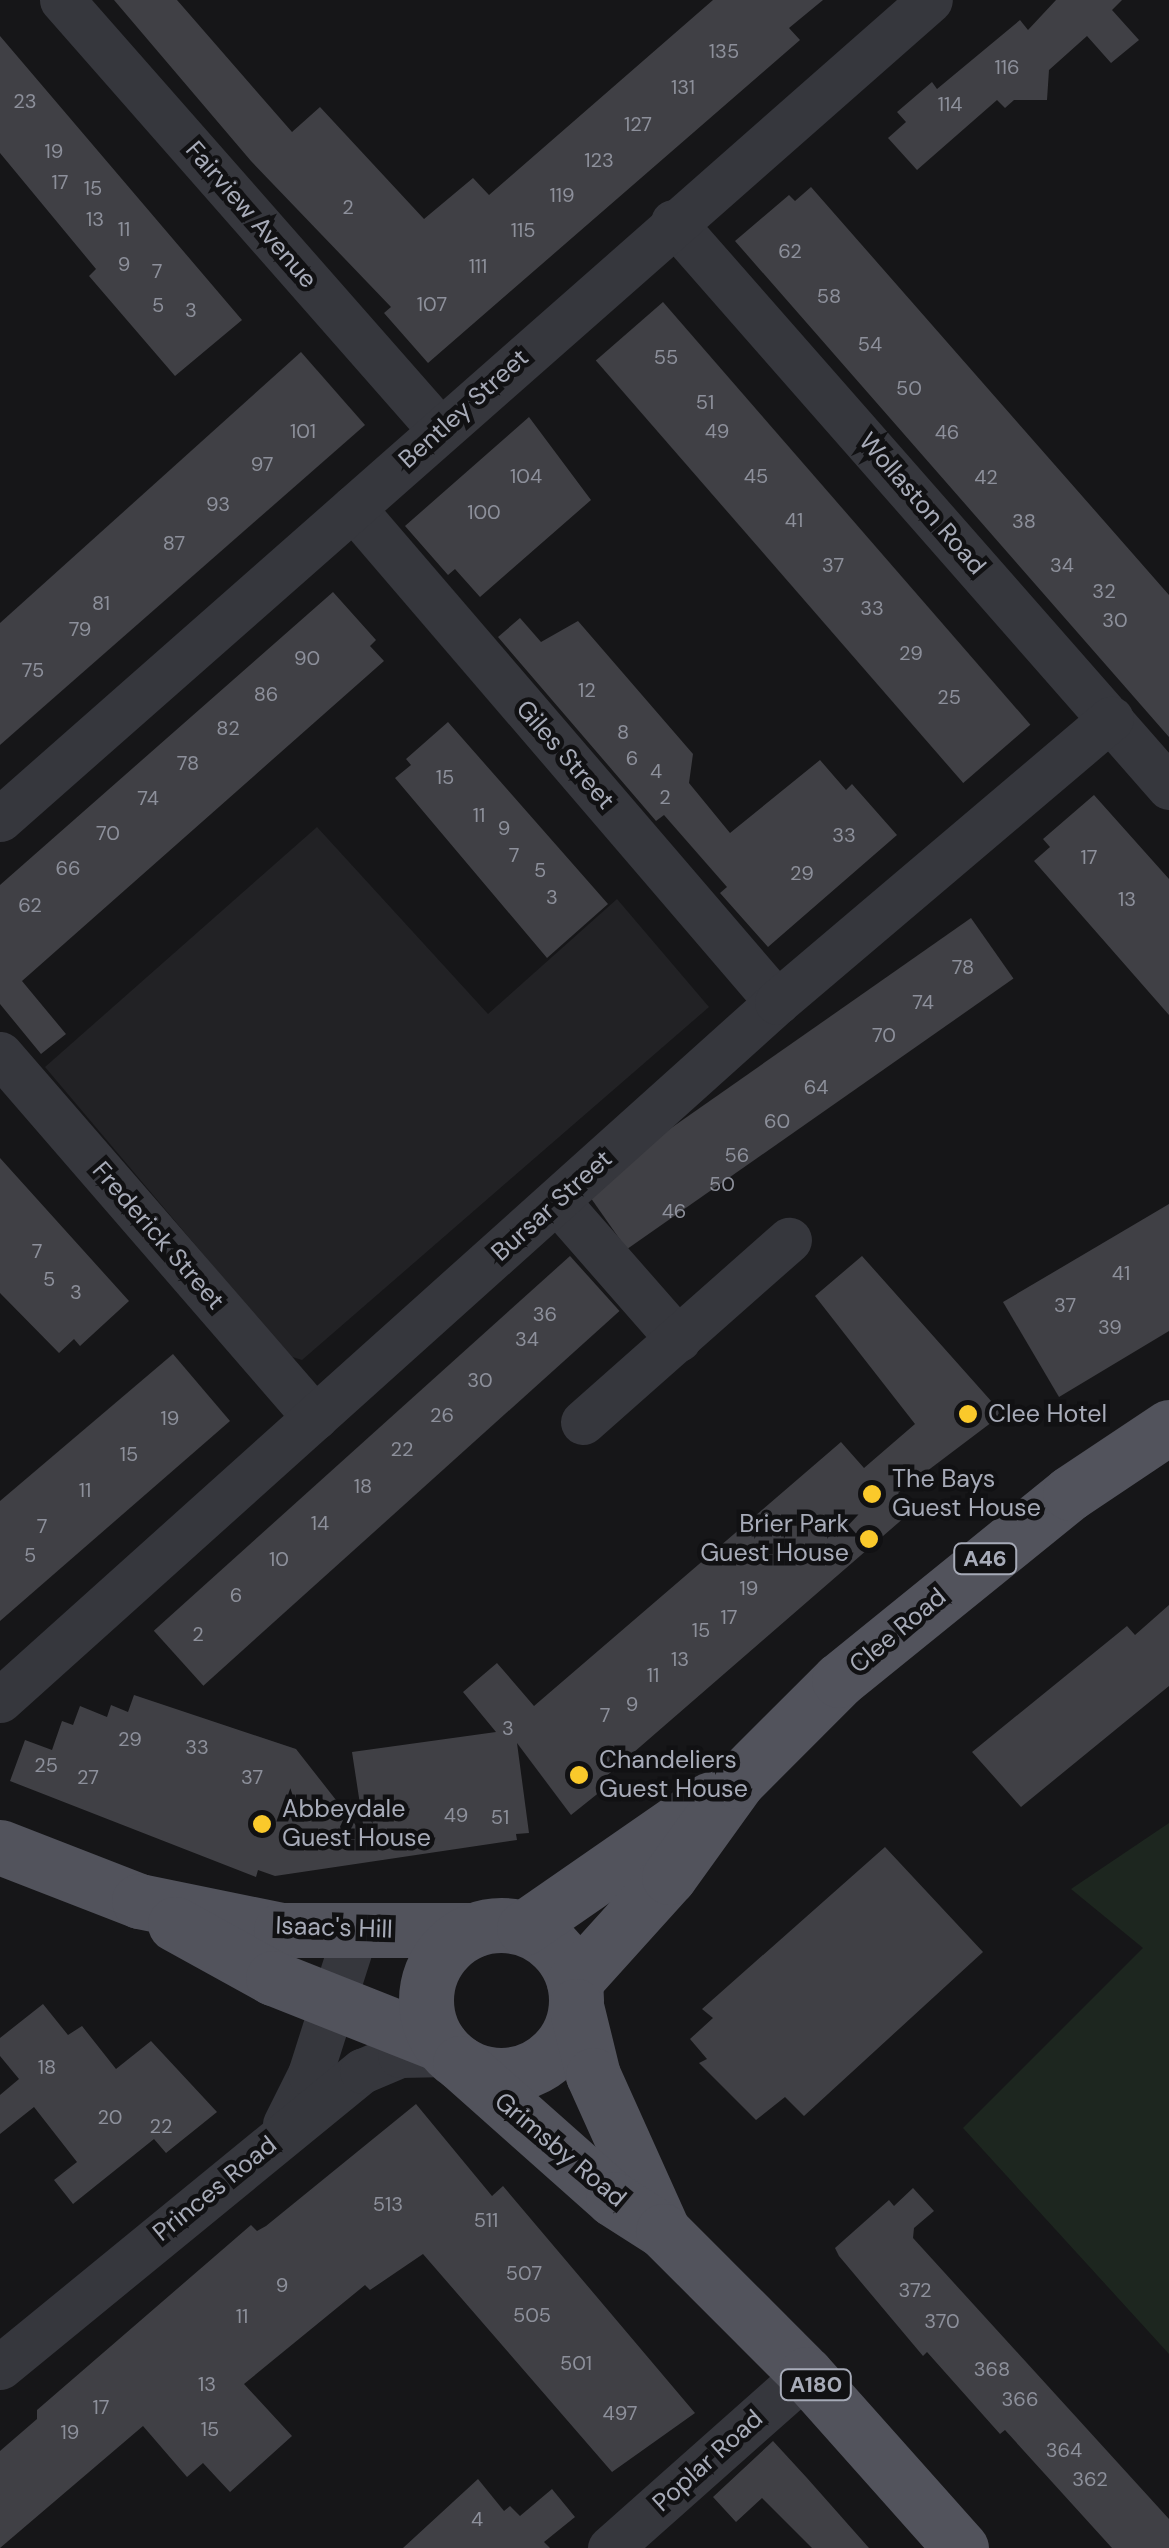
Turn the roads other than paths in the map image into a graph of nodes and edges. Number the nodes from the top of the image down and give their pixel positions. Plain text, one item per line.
1 (62, 0) edge
2 (930, 0) edge
3 (673, 222) junction
4 (440, 430) junction
5 (353, 508) junction
6 (1110, 719) junction
7 (1169, 787) edge
8 (0, 819) edge
9 (777, 1002) junction
10 (0, 1054) edge
11 (557, 1201) junction
12 (789, 1240) dead end
13 (678, 1338) junction
14 (315, 1418) junction
15 (583, 1422) dead end
16 (1169, 1427) edge
17 (9, 1675) edge
18 (738, 1781) junction
19 (0, 1847) edge
20 (138, 1901) junction
21 (356, 1930) junction
22 (498, 1930) junction
23 (575, 1994) junction
24 (334, 2002) junction
25 (450, 2054) junction
26 (277, 2139) junction
27 (663, 2231) junction
28 (0, 2368) edge
29 (806, 2374) junction
30 (610, 2548) edge
31 (961, 2548) edge

1 - 4 street, Fairview Avenue
2 - 3 street, Bentley Street
3 - 4 street, Bentley Street
3 - 6 street, Wollaston Road
4 - 5 street, Bentley Street
5 - 8 street, Bentley Street
5 - 9 street, Giles Street
6 - 7 street, Wollaston Road
6 - 9 street, Bursar Street
9 - 11 street, Bursar Street
10 - 14 street, Frederick Street
11 - 13 street
11 - 14 street, Bursar Street
12 - 13 street
13 - 15 street
14 - 17 street, Bursar Street
16 - 18 main road, Clee Road / A46
18 - 22 main road, Clee Road / A46
18 - 23 main road, Clee Road / A46
19 - 20 main road, Isaac's Hill
20 - 21 main road, Isaac's Hill
20 - 24 main road, Isaac's Hill
21 - 22 main road, Isaac's Hill
21 - 24 street
22 - 23 main road
22 - 25 main road, A46
23 - 25 main road, A46
23 - 27 main road, Grimsby Road / A180
24 - 25 main road, Isaac's Hill
24 - 26 street
25 - 26 street, Princes Road
25 - 27 main road, Grimsby Road / A180
26 - 28 street, Princes Road
27 - 29 main road, Grimsby Road / A180
29 - 30 street, Poplar Road
29 - 31 main road, Grimsby Road / A180

